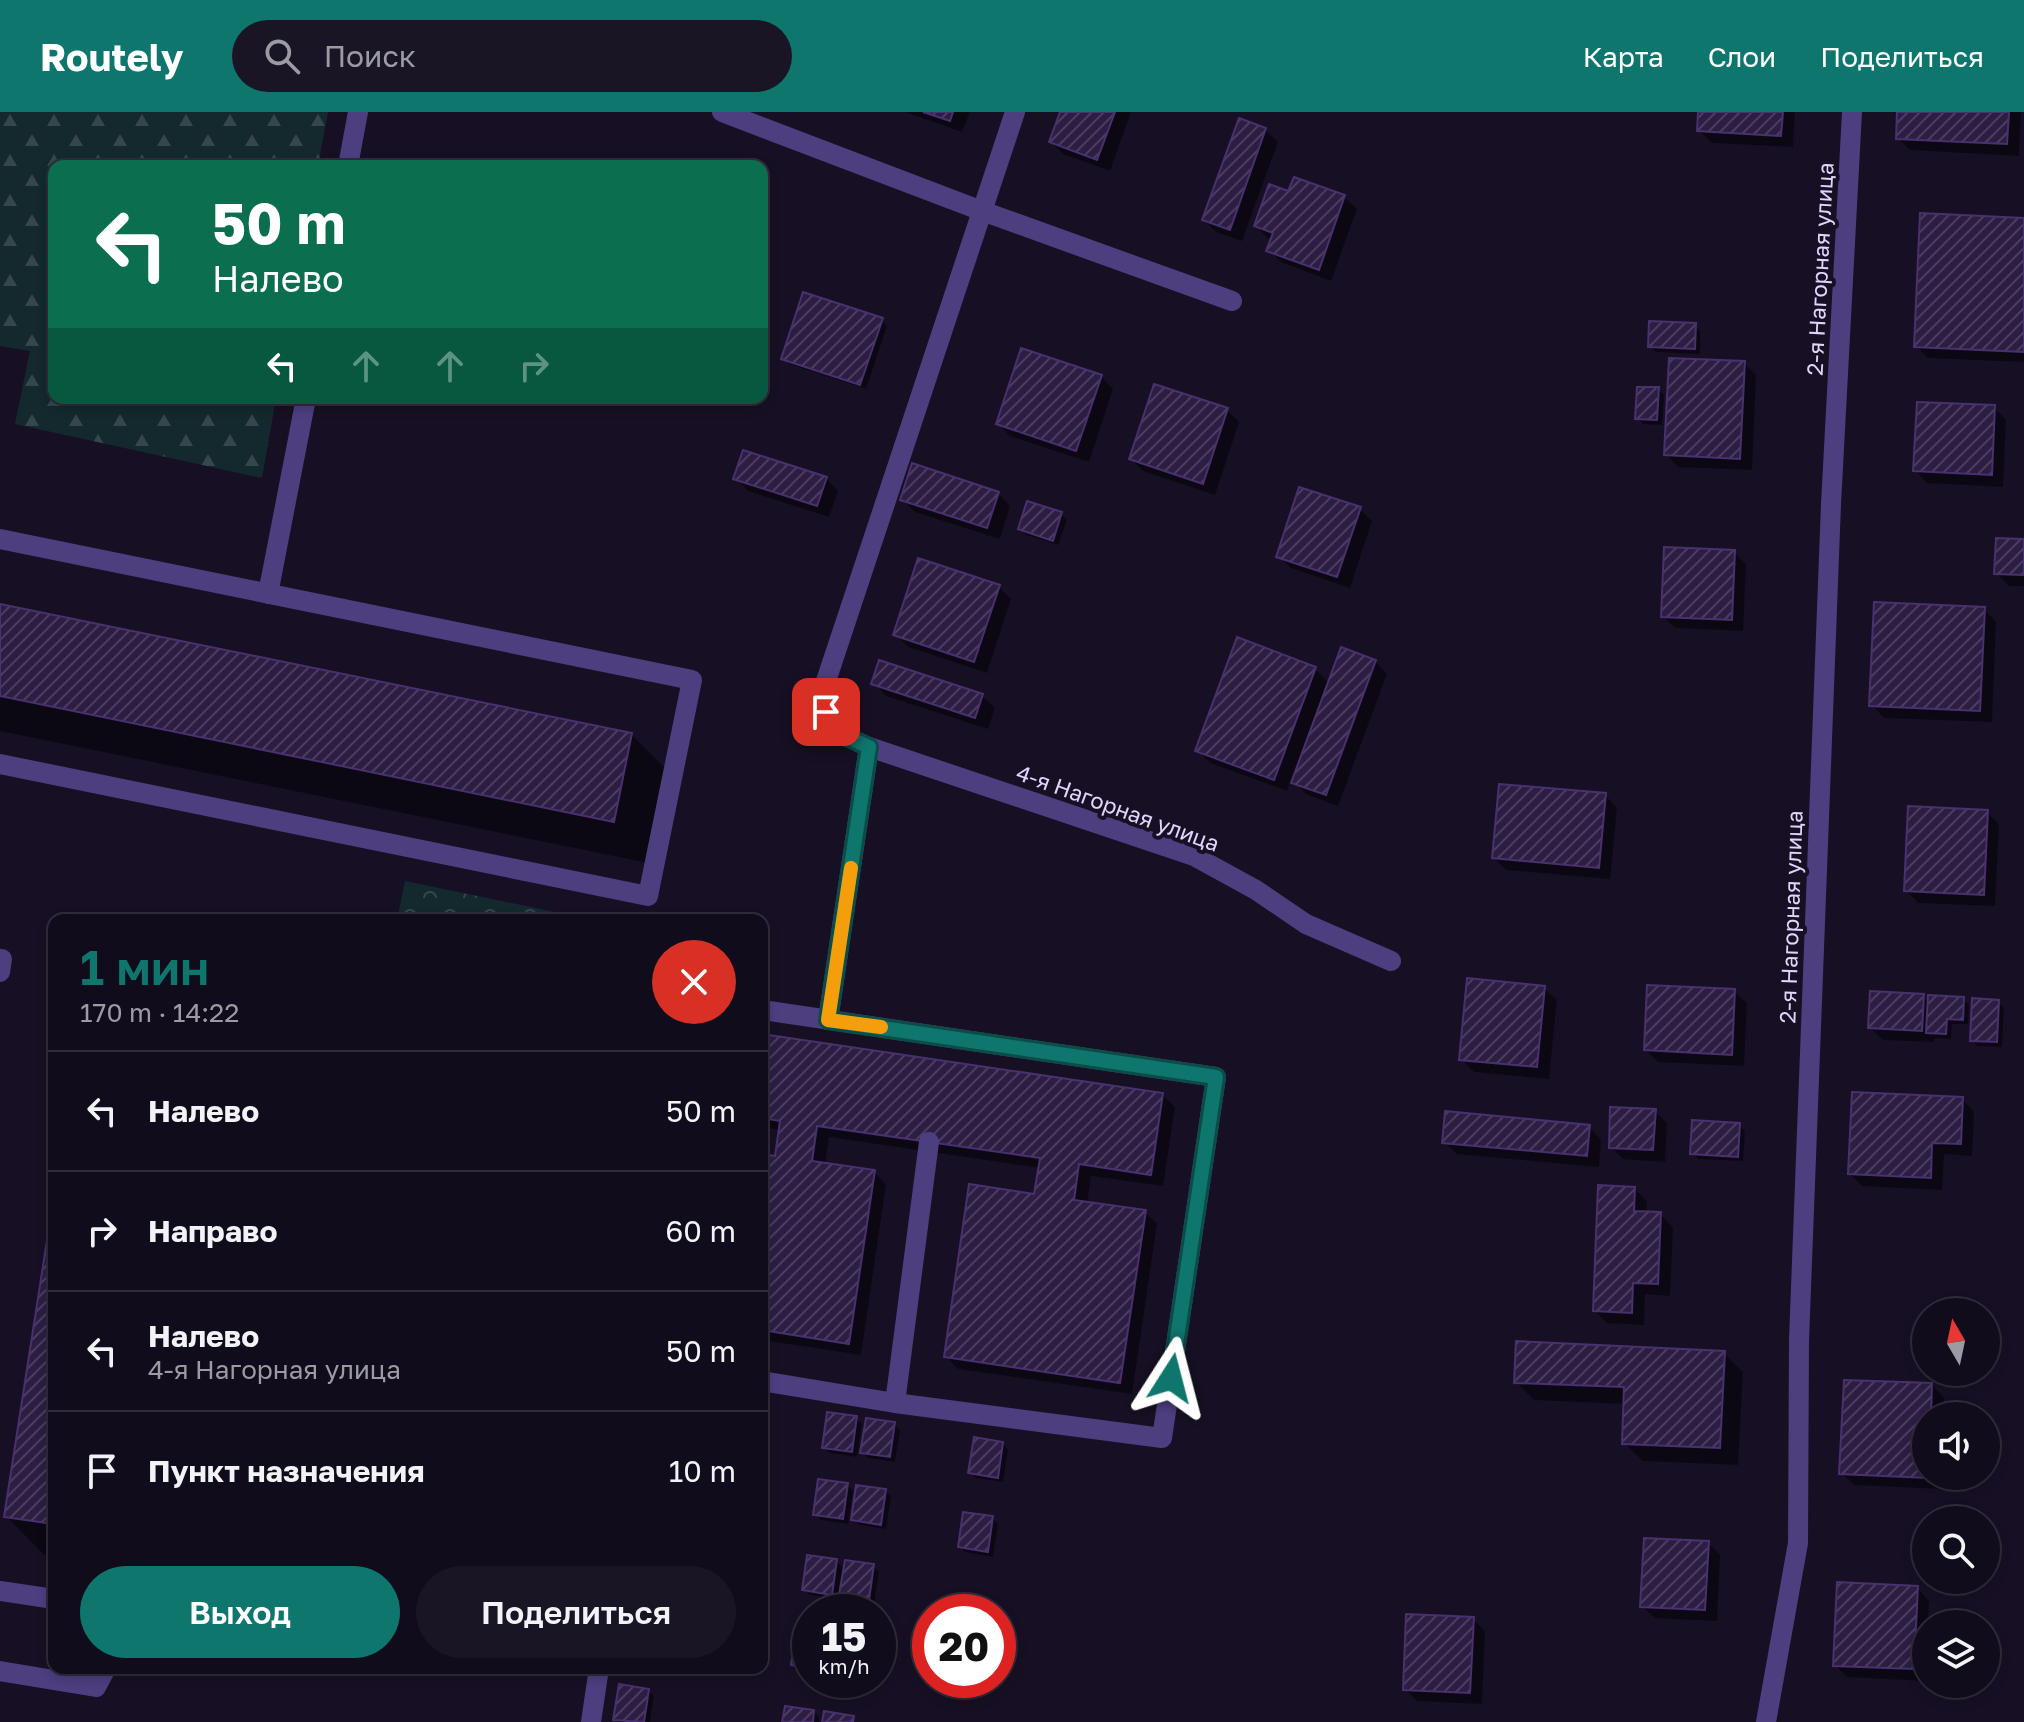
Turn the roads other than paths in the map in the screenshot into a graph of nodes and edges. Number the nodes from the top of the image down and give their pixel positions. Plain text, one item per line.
1 (358, 112) edge
2 (722, 112) edge
3 (1015, 112) edge
4 (1852, 112) edge
5 (349, 160) edge
6 (982, 211) junction
7 (1232, 301) dead end
8 (305, 404) edge
9 (0, 539) edge
10 (268, 594) junction
11 (869, 747) junction
12 (0, 764) edge
13 (0, 959) edge
14 (1391, 961) dead end
15 (0, 972) edge
16 (768, 1011) edge
17 (828, 1020) junction
18 (929, 1142) dead end
19 (768, 1382) edge
20 (895, 1403) junction
21 (0, 1591) edge
22 (48, 1598) edge
23 (0, 1671) edge
24 (103, 1674) edge
25 (598, 1674) edge
26 (591, 1722) edge
27 (1766, 1722) edge

1 - 5 street
2 - 6 street
3 - 6 street
4 - 27 street, 2-я Нагорная улица
6 - 7 street
6 - 11 street, 4-я Нагорная улица
8 - 10 street
9 - 10 street
10 - 12 street
11 - 14 street, 4-я Нагорная улица
11 - 17 street
13 - 15 street
16 - 17 street
17 - 20 street
18 - 20 street
19 - 20 street
21 - 22 street
23 - 24 street
25 - 26 street

